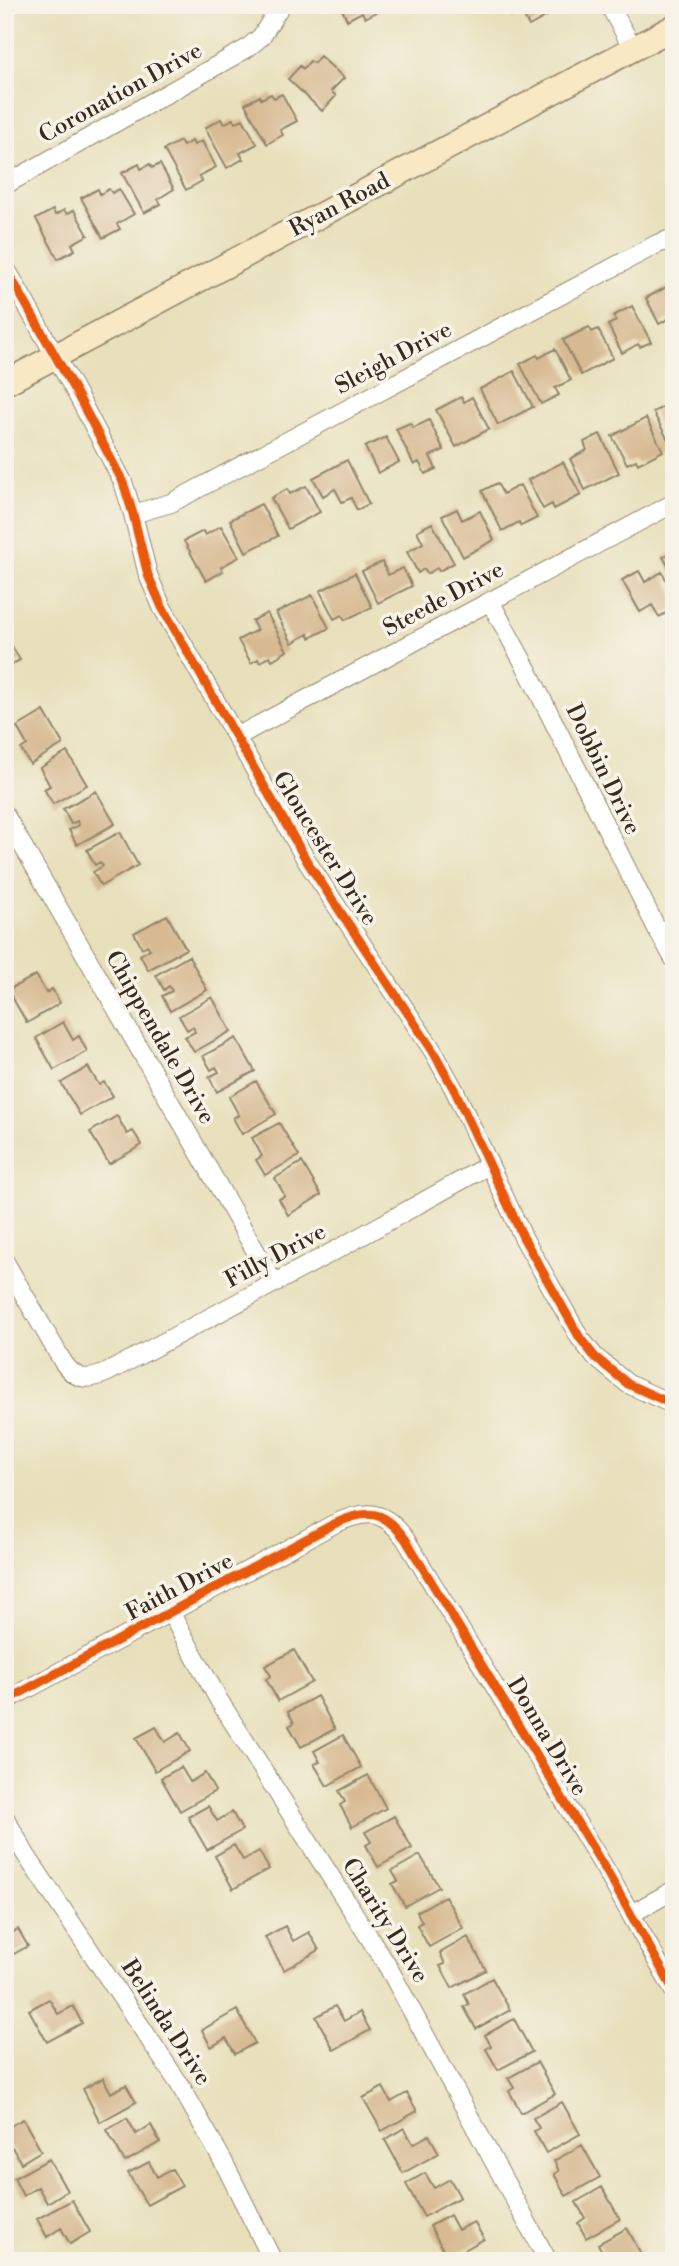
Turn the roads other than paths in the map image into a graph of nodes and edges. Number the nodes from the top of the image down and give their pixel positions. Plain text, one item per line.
1 (281, 5) edge
2 (609, 5) edge
3 (674, 27) edge
4 (633, 48) junction
5 (5, 185) edge
6 (674, 238) edge
7 (5, 267) edge
8 (55, 356) junction
9 (5, 383) edge
10 (674, 503) edge
11 (134, 514) junction
12 (490, 601) junction
13 (236, 737) junction
14 (5, 815) edge
15 (674, 958) edge
16 (489, 1165) junction
17 (5, 1262) edge
18 (274, 1283) junction
19 (674, 1405) edge
20 (374, 1514) joint
21 (170, 1612) junction
22 (5, 1701) edge
23 (5, 1818) edge
24 (674, 1890) edge
25 (631, 1914) junction
26 (674, 1991) edge
27 (273, 2261) edge
28 (548, 2261) edge

1 - 5 street, Coronation Drive
2 - 4 street
3 - 4 main road, Ryan Road
4 - 8 main road, Ryan Road
6 - 11 street, Sleigh Drive
7 - 8 street, Gloucester Drive
8 - 9 main road, Ryan Road
8 - 11 street, Gloucester Drive
10 - 12 street, Steede Drive
11 - 13 street, Gloucester Drive
12 - 13 street, Steede Drive
12 - 15 street, Dobbin Drive
13 - 16 street, Gloucester Drive
14 - 18 street, Chippendale Drive
16 - 18 street, Filly Drive
16 - 19 street, Gloucester Drive
17 - 18 street, Filly Drive
20 - 21 street, Faith Drive
20 - 25 street, Donna Drive
21 - 22 street, Faith Drive
21 - 28 street, Charity Drive
23 - 27 street, Belinda Drive
24 - 25 street
25 - 26 street, Donna Drive

